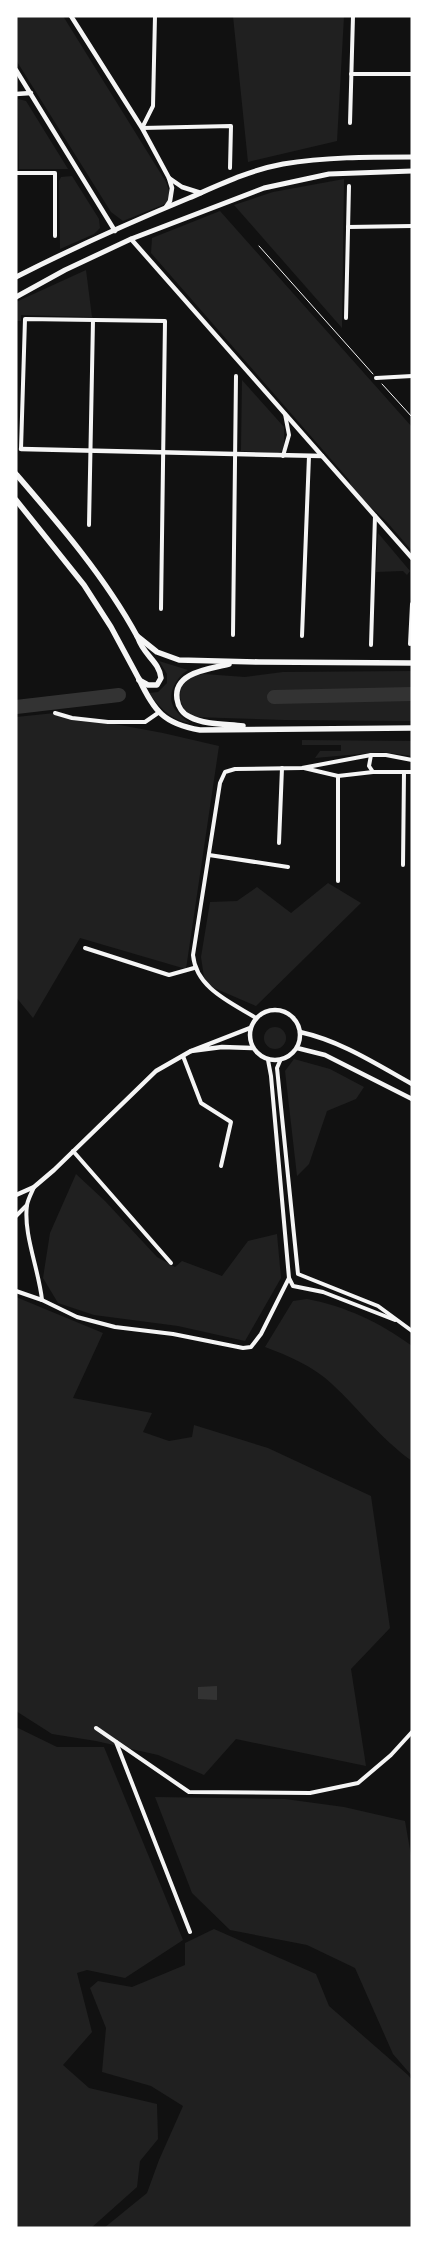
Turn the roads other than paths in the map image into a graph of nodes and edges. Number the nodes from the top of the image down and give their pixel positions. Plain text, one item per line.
1 (71, 16) edge
2 (156, 16) edge
3 (353, 16) edge
4 (16, 70) edge
5 (352, 74) junction
6 (412, 74) edge
7 (16, 94) edge
8 (31, 94) junction
9 (350, 123) dead end
10 (142, 128) junction
11 (412, 157) edge
12 (230, 168) dead end
13 (412, 171) edge
14 (16, 173) edge
15 (169, 178) junction
16 (349, 186) dead end
17 (201, 193) junction
18 (166, 208) junction
19 (412, 226) edge
20 (348, 227) junction
21 (115, 231) junction
22 (55, 236) dead end
23 (130, 239) junction
24 (16, 277) edge
25 (16, 297) edge
26 (346, 318) dead end
27 (93, 320) junction
28 (236, 376) dead end
29 (412, 376) edge
30 (376, 378) road end
31 (285, 414) junction
32 (21, 449) joint
33 (90, 451) junction
34 (164, 453) junction
35 (235, 454) junction
36 (283, 456) junction
37 (309, 456) junction
38 (322, 456) junction
39 (16, 474) edge
40 (16, 500) edge
41 (375, 516) junction
42 (89, 525) dead end
43 (412, 558) edge
44 (412, 604) edge
45 (161, 609) dead end
46 (233, 635) dead end
47 (137, 636) junction
48 (302, 636) dead end
49 (410, 644) dead end
50 (371, 645) dead end
51 (236, 662) junction
52 (412, 663) edge
53 (139, 680) junction
54 (55, 713) dead end
55 (158, 713) junction
56 (412, 728) edge
57 (265, 729) junction
58 (372, 755) junction
59 (412, 760) edge
60 (282, 768) junction
61 (302, 768) junction
62 (373, 772) junction
63 (404, 772) junction
64 (412, 772) edge
65 (338, 776) junction
66 (279, 843) dead end
67 (209, 855) junction
68 (404, 865) dead end
69 (288, 867) dead end
70 (338, 881) dead end
71 (85, 948) dead end
72 (194, 968) junction
73 (256, 1018) junction
74 (250, 1028) junction
75 (300, 1032) junction
76 (252, 1048) junction
77 (297, 1048) junction
78 (191, 1051) junction
79 (183, 1056) junction
80 (268, 1060) junction
81 (280, 1061) junction
82 (412, 1084) edge
83 (412, 1099) edge
84 (73, 1151) junction
85 (221, 1166) dead end
86 (34, 1187) junction
87 (16, 1195) edge
88 (27, 1205) junction
89 (16, 1216) edge
90 (172, 1263) dead end
91 (289, 1278) junction
92 (16, 1291) edge
93 (42, 1300) junction
94 (397, 1320) junction
95 (412, 1332) edge
96 (96, 1728) dead end
97 (412, 1732) edge
98 (116, 1742) junction
99 (190, 1932) dead end

1 - 10 street
2 - 10 street
3 - 5 street
4 - 8 street
5 - 6 street
5 - 9 street
7 - 8 street
8 - 21 street
10 - 12 street
10 - 15 street
11 - 17 main road
13 - 23 main road
14 - 22 street
15 - 17 street
15 - 18 street
16 - 20 street
17 - 18 main road
18 - 21 main road
19 - 20 street
20 - 26 street
21 - 24 main road
23 - 25 main road
23 - 31 street
27 - 32 street
27 - 33 street
27 - 34 street
28 - 35 street
29 - 30 street
31 - 36 street
31 - 38 street
32 - 33 street
33 - 34 street
33 - 42 street
34 - 35 street
34 - 45 street
35 - 36 street
35 - 46 street
36 - 37 street
37 - 38 street
37 - 48 street
38 - 41 street
39 - 47 main road
40 - 53 main road
41 - 43 street
41 - 50 street
44 - 49 street
47 - 51 main road
47 - 53 main road
51 - 52 main road
51 - 57 main road
53 - 55 main road
54 - 55 street
55 - 57 main road
56 - 57 main road
58 - 59 street
58 - 61 street
58 - 62 street
60 - 61 street
60 - 66 street
60 - 67 street
61 - 65 street
62 - 63 street
62 - 65 street
63 - 64 street
63 - 68 street
65 - 70 street
67 - 69 street
67 - 72 street
71 - 72 street
72 - 73 street
73 - 74 street
73 - 75 street
74 - 76 street
74 - 78 street
75 - 77 street
75 - 82 street
76 - 78 street
76 - 80 street
77 - 81 street
77 - 83 street
78 - 79 street
79 - 84 street
79 - 85 street
80 - 81 street
80 - 91 street
81 - 94 street
84 - 86 street
84 - 90 street
86 - 87 street
86 - 88 street
88 - 89 street
88 - 93 street
91 - 93 street
91 - 94 street
92 - 93 street
94 - 95 street
96 - 98 street
97 - 98 street
98 - 99 street

